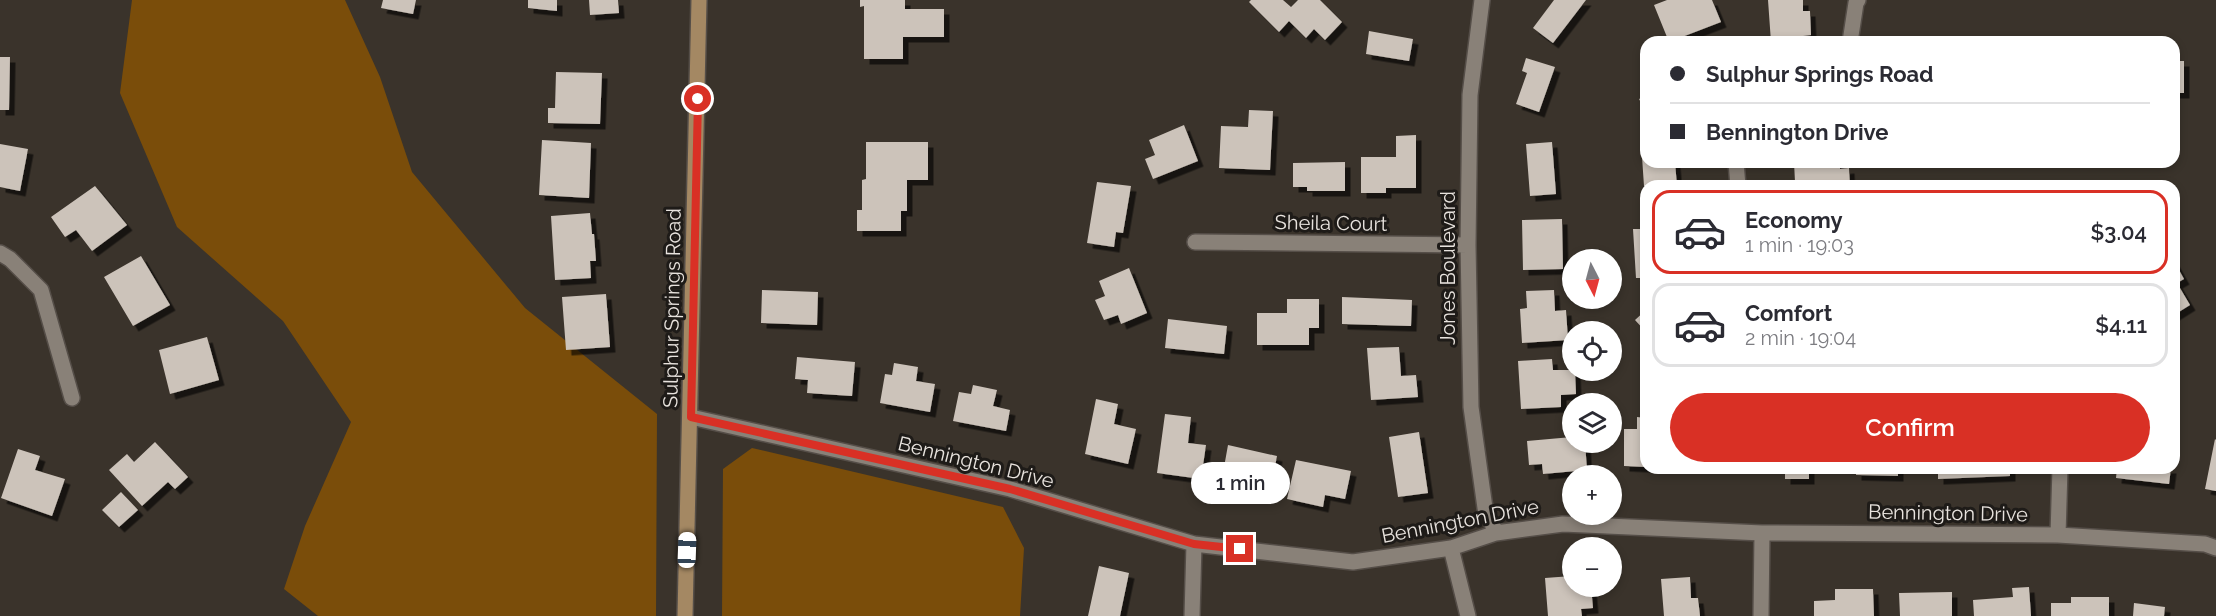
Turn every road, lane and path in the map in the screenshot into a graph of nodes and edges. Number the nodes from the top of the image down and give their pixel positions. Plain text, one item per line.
1 (699, 0) edge
2 (1482, 0) edge
3 (1858, 0) edge
4 (1851, 36) edge
5 (1195, 242) dead end
6 (1468, 245) junction
7 (0, 253) edge
8 (72, 398) dead end
9 (691, 417) junction
10 (2060, 474) edge
11 (1496, 533) junction
12 (1762, 533) junction
13 (2058, 535) junction
14 (1194, 544) junction
15 (1451, 548) junction
16 (2216, 548) edge
17 (686, 616) edge
18 (1192, 616) edge
19 (1468, 616) edge
20 (1761, 616) edge

1 - 9 street, Sulphur Springs Road
2 - 6 street, Jones Boulevard
3 - 4 street
5 - 6 street, Sheila Court
6 - 11 street, Jones Boulevard
7 - 8 street
9 - 14 street, Bennington Drive
9 - 17 street, Sulphur Springs Road
10 - 13 street
11 - 12 street, Bennington Drive
11 - 15 street, Bennington Drive
12 - 13 street, Bennington Drive
12 - 20 street
13 - 16 street, Bennington Drive
14 - 15 street, Bennington Drive
14 - 18 street
15 - 19 street

